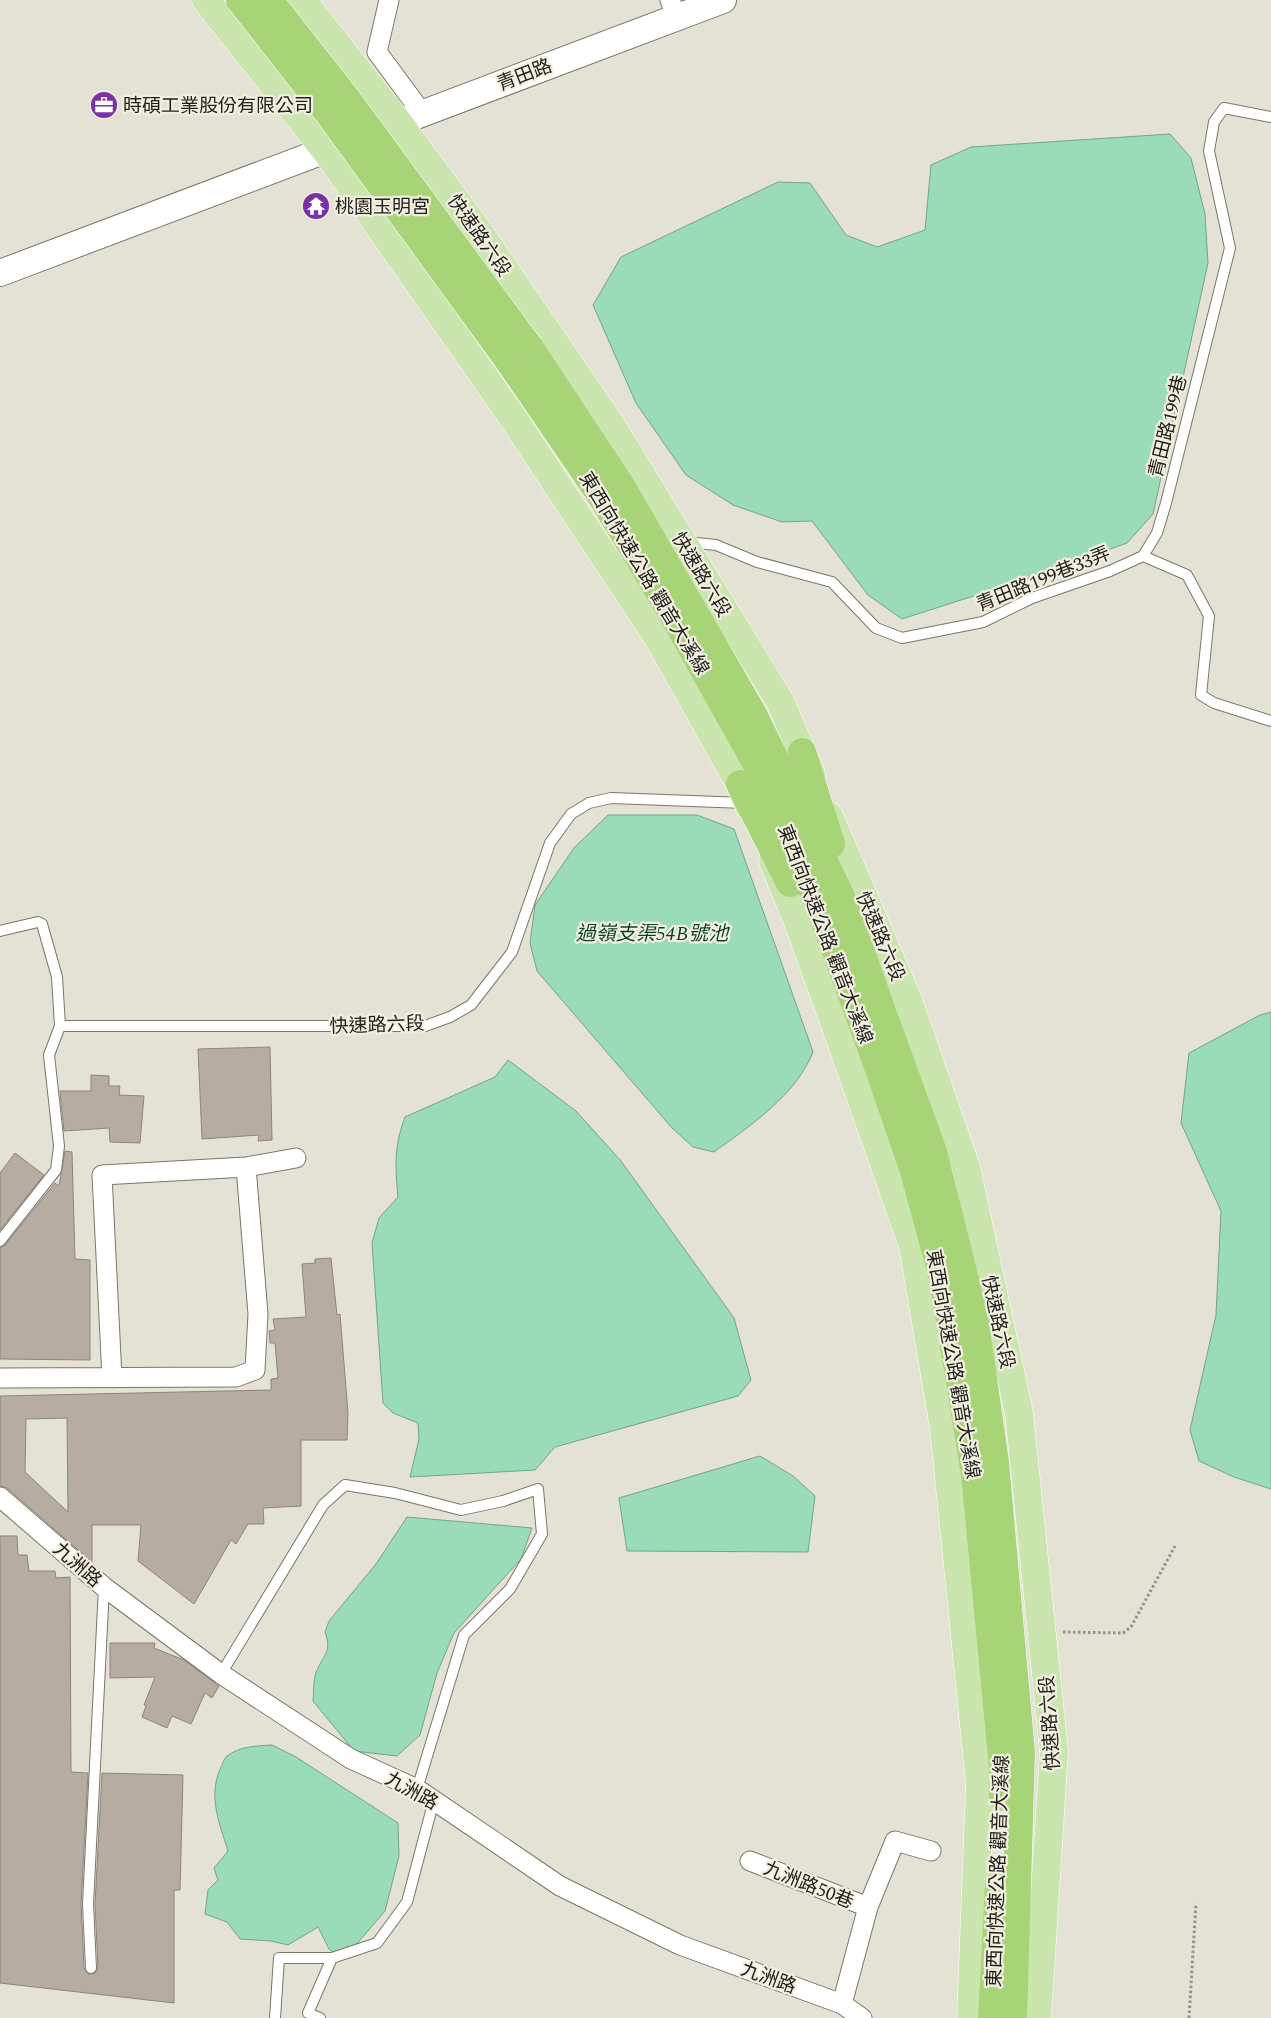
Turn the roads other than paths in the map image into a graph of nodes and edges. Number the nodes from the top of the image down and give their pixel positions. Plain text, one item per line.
1 (206, 0) edge
2 (240, 0) edge
3 (269, 0) edge
4 (302, 0) edge
5 (389, 0) edge
6 (723, 0) edge
7 (673, 9) edge
8 (410, 117) junction
9 (1271, 117) edge
10 (326, 151) junction
11 (0, 273) edge
12 (682, 541) junction
13 (1143, 556) junction
14 (1271, 721) edge
15 (802, 752) junction
16 (744, 793) junction
17 (0, 931) edge
18 (60, 1026) junction
19 (875, 1026) junction
20 (296, 1158) dead end
21 (246, 1167) junction
22 (0, 1241) edge
23 (0, 1378) edge
24 (112, 1378) junction
25 (0, 1497) edge
26 (104, 1587) junction
27 (221, 1674) junction
28 (417, 1789) junction
29 (434, 1800) junction
30 (931, 1851) dead end
31 (750, 1861) dead end
32 (868, 1907) junction
33 (332, 1958) junction
34 (91, 1968) dead end
35 (842, 2004) junction
36 (275, 2018) edge
37 (320, 2018) edge
38 (862, 2018) edge
39 (970, 2018) edge
40 (992, 2018) edge
41 (1013, 2018) edge
42 (1037, 2018) edge

1 - 10 main road
2 - 19 highway, 東西向快速公路 觀音大溪線, bridge
3 - 19 highway, 東西向快速公路 觀音大溪線, bridge
4 - 8 main road, 快速路六段
5 - 8 street
6 - 7 street, 青田路
7 - 8 street, 青田路
8 - 10 street, 青田路
8 - 12 main road, 快速路六段
9 - 13 lane, 青田路199巷
10 - 11 street, 青田路
10 - 16 main road
12 - 13 lane, 青田路199巷33弄
12 - 15 main road, 快速路六段
13 - 14 lane
15 - 19 highway
15 - 42 main road, 快速路六段
16 - 18 lane, 快速路六段
16 - 19 highway
16 - 39 main road
17 - 18 lane
18 - 22 lane
19 - 40 highway, 東西向快速公路 觀音大溪線
19 - 41 highway, 東西向快速公路 觀音大溪線
20 - 21 street
21 - 24 street
21 - 24 street
23 - 24 street
25 - 26 street, 九洲路
26 - 27 street, 九洲路
26 - 34 lane
27 - 28 street, 九洲路
27 - 28 lane
28 - 29 street, 九洲路
29 - 33 lane
29 - 35 street, 九洲路
30 - 32 street, 九洲路50巷
31 - 32 street, 九洲路50巷
32 - 35 street, 九洲路50巷
33 - 36 lane
33 - 37 lane
35 - 38 street, 九洲路

